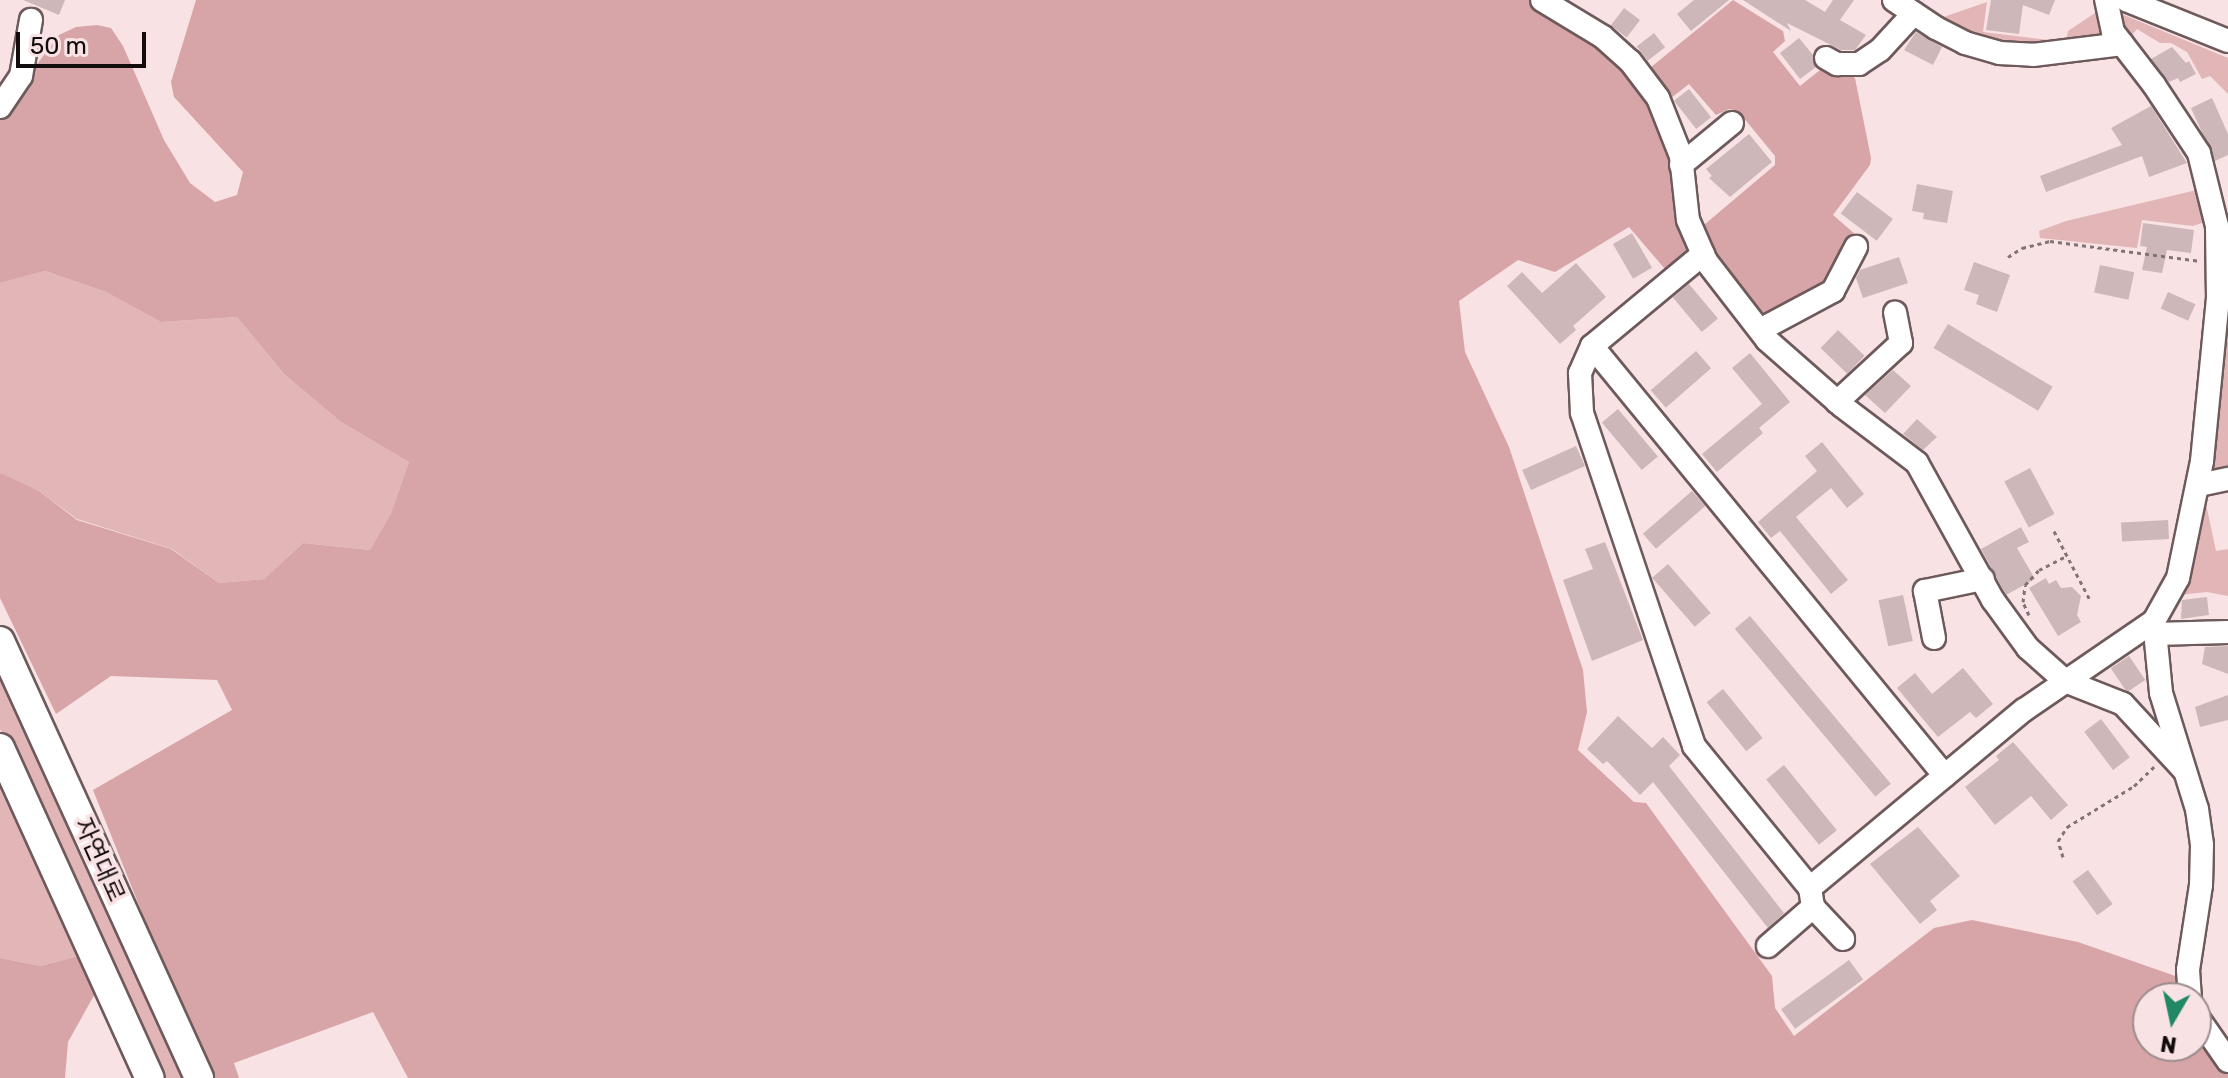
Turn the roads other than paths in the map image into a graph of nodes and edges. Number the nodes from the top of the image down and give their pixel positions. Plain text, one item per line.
1 (1542, 0) edge
2 (1894, 0) edge
3 (2106, 0) edge
4 (2126, 0) edge
5 (1914, 13) junction
6 (31, 20) dead end
7 (2228, 41) edge
8 (2122, 44) junction
9 (1826, 58) dead end
10 (0, 107) edge
11 (1732, 123) dead end
12 (1681, 165) junction
13 (1856, 247) dead end
14 (1703, 254) junction
15 (1895, 313) dead end
16 (1760, 330) junction
17 (1592, 346) junction
18 (1837, 402) junction
19 (2228, 479) edge
20 (2199, 485) junction
21 (1983, 579) junction
22 (2155, 627) junction
23 (2228, 632) edge
24 (1934, 638) dead end
25 (0, 641) edge
26 (2065, 681) junction
27 (0, 748) edge
28 (2184, 770) junction
29 (1945, 776) junction
30 (1812, 898) junction
31 (1843, 939) dead end
32 (1768, 946) dead end
33 (2189, 982) edge
34 (2212, 1038) edge
35 (2228, 1061) edge
36 (150, 1078) edge
37 (199, 1078) edge

1 - 12 street
2 - 5 street
3 - 8 street
4 - 7 street
5 - 8 street
5 - 9 street
6 - 10 street
8 - 20 street
11 - 12 street
12 - 14 street
13 - 16 street
14 - 16 street
14 - 17 street
15 - 18 street
16 - 18 street
17 - 29 street
17 - 30 street
18 - 21 street
19 - 20 street
20 - 22 street
21 - 24 street
21 - 26 street
22 - 23 street
22 - 26 street
22 - 28 street
25 - 37 main road, 자연대로
26 - 28 street
26 - 29 street
27 - 36 main road, 자연대로
28 - 33 street
29 - 30 street
30 - 31 street
30 - 32 street
34 - 35 street

